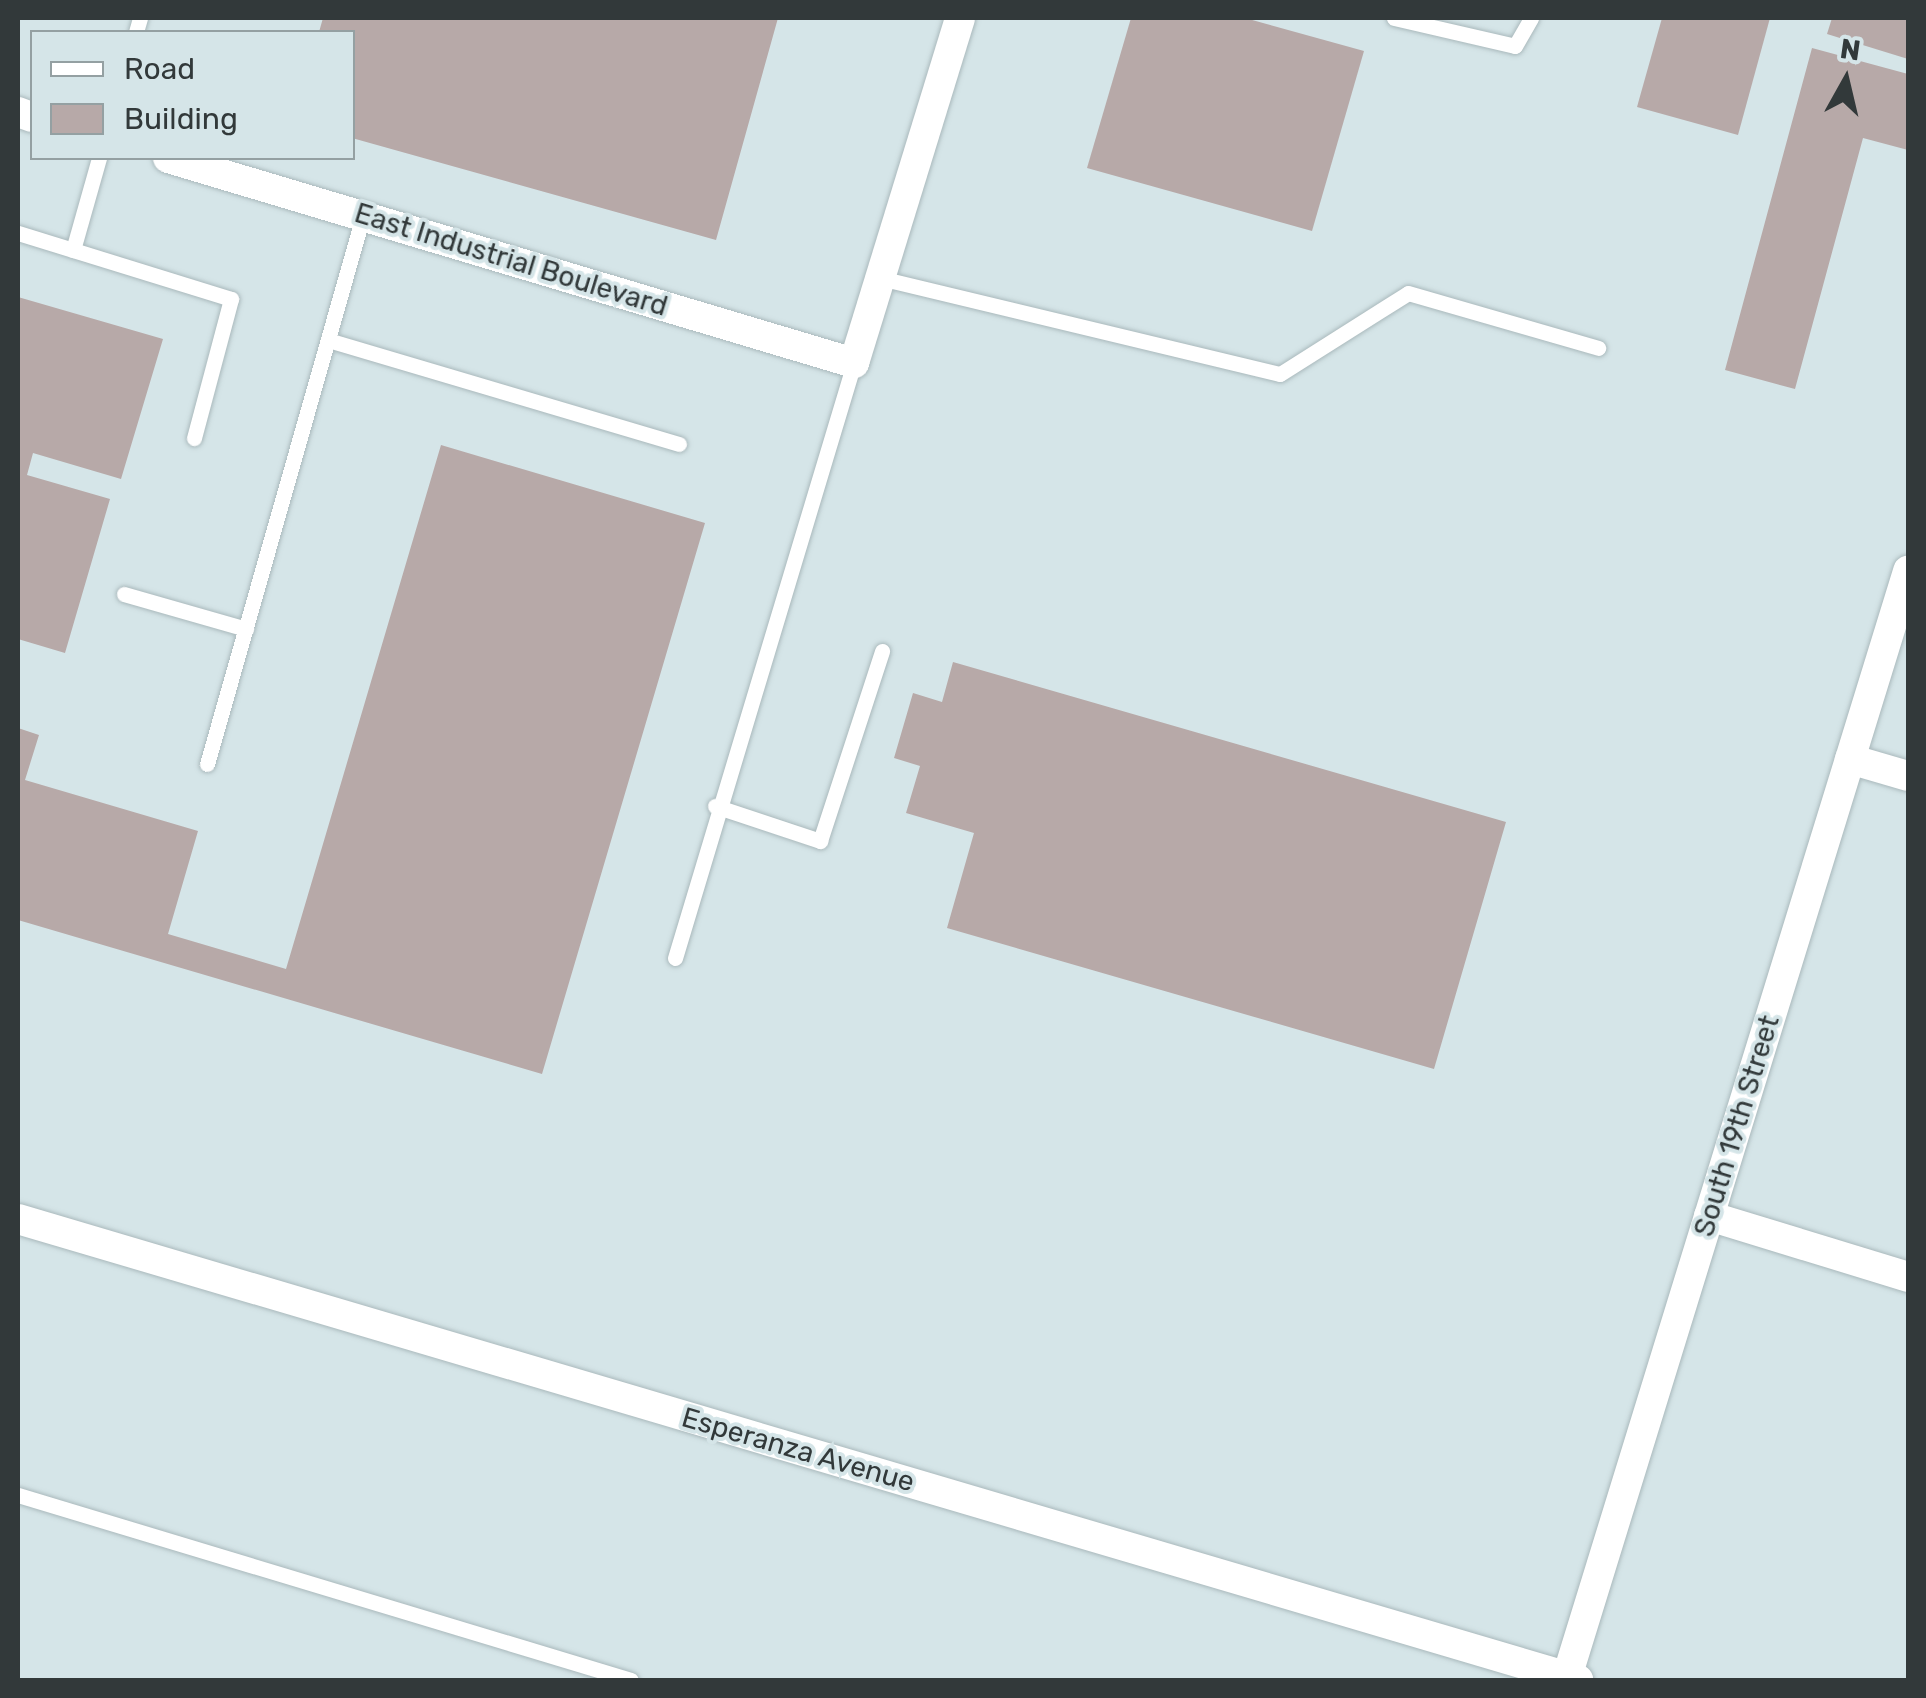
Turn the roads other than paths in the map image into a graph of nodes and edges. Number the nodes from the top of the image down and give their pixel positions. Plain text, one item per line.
1 (960, 18) edge
2 (1394, 18) edge
3 (1531, 18) edge
4 (98, 160) edge
5 (175, 160) edge
6 (363, 216) junction
7 (18, 233) edge
8 (73, 250) junction
9 (880, 278) junction
10 (328, 340) junction
11 (1598, 348) dead end
12 (854, 363) junction
13 (194, 438) dead end
14 (679, 444) dead end
15 (1908, 571) edge
16 (124, 594) dead end
17 (246, 629) junction
18 (882, 650) dead end
19 (1850, 759) junction
20 (207, 764) dead end
21 (1908, 776) edge
22 (715, 806) junction
23 (675, 958) dead end
24 (1709, 1216) junction
25 (18, 1218) edge
26 (1908, 1276) edge
27 (18, 1495) edge
28 (1570, 1679) edge
29 (632, 1680) edge

1 - 9 street
2 - 3 lane
4 - 8 lane
5 - 6 street, East Industrial Boulevard
6 - 10 lane
6 - 12 street, East Industrial Boulevard
7 - 8 lane
8 - 13 lane
9 - 11 lane
9 - 12 street
10 - 14 lane
10 - 17 lane
12 - 22 lane
15 - 19 street, South 19th Street
16 - 17 lane
17 - 20 lane
18 - 22 lane
19 - 21 street
19 - 24 street, South 19th Street
22 - 23 lane
24 - 26 street
24 - 28 street, South 19th Street
25 - 28 street, Esperanza Avenue
27 - 29 lane

